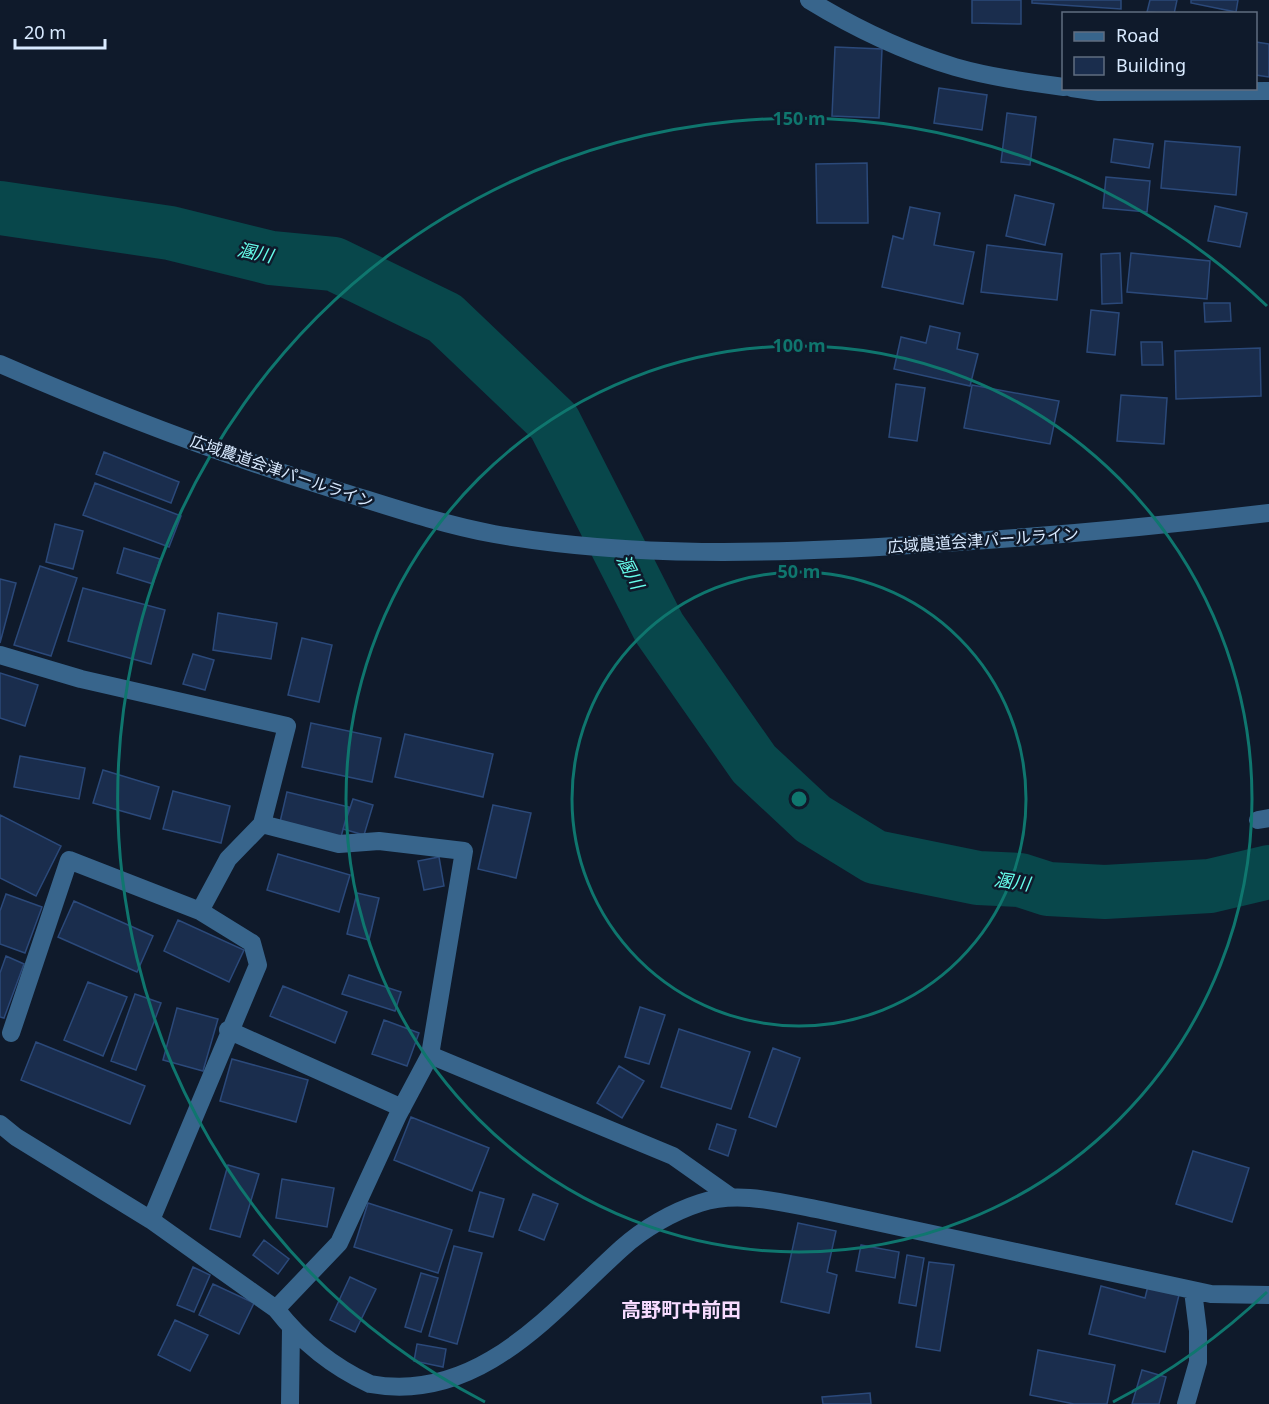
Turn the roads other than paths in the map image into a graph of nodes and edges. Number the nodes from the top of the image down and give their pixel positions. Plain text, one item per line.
1 (809, 0) edge
2 (1062, 87) edge
3 (1086, 90) edge
4 (1269, 91) edge
5 (2, 368) edge
6 (1269, 513) edge
7 (0, 655) edge
8 (262, 824) junction
9 (200, 911) junction
10 (228, 1030) junction
11 (11, 1034) dead end
12 (430, 1055) junction
13 (402, 1108) junction
14 (0, 1124) edge
15 (731, 1197) junction
16 (151, 1220) junction
17 (1193, 1290) junction
18 (1269, 1294) edge
19 (276, 1309) junction
20 (291, 1328) junction
21 (290, 1404) edge
22 (1186, 1404) edge

1 - 2 street
3 - 4 street
5 - 6 street, 広域農道会津パールライン
7 - 8 street
8 - 9 street
8 - 12 street
9 - 10 street
9 - 11 street
10 - 13 street
10 - 16 street
12 - 13 street
12 - 15 street
13 - 19 street
14 - 16 street
15 - 17 street
15 - 20 street
16 - 19 street
17 - 18 street
17 - 22 street
19 - 20 street
20 - 21 street

